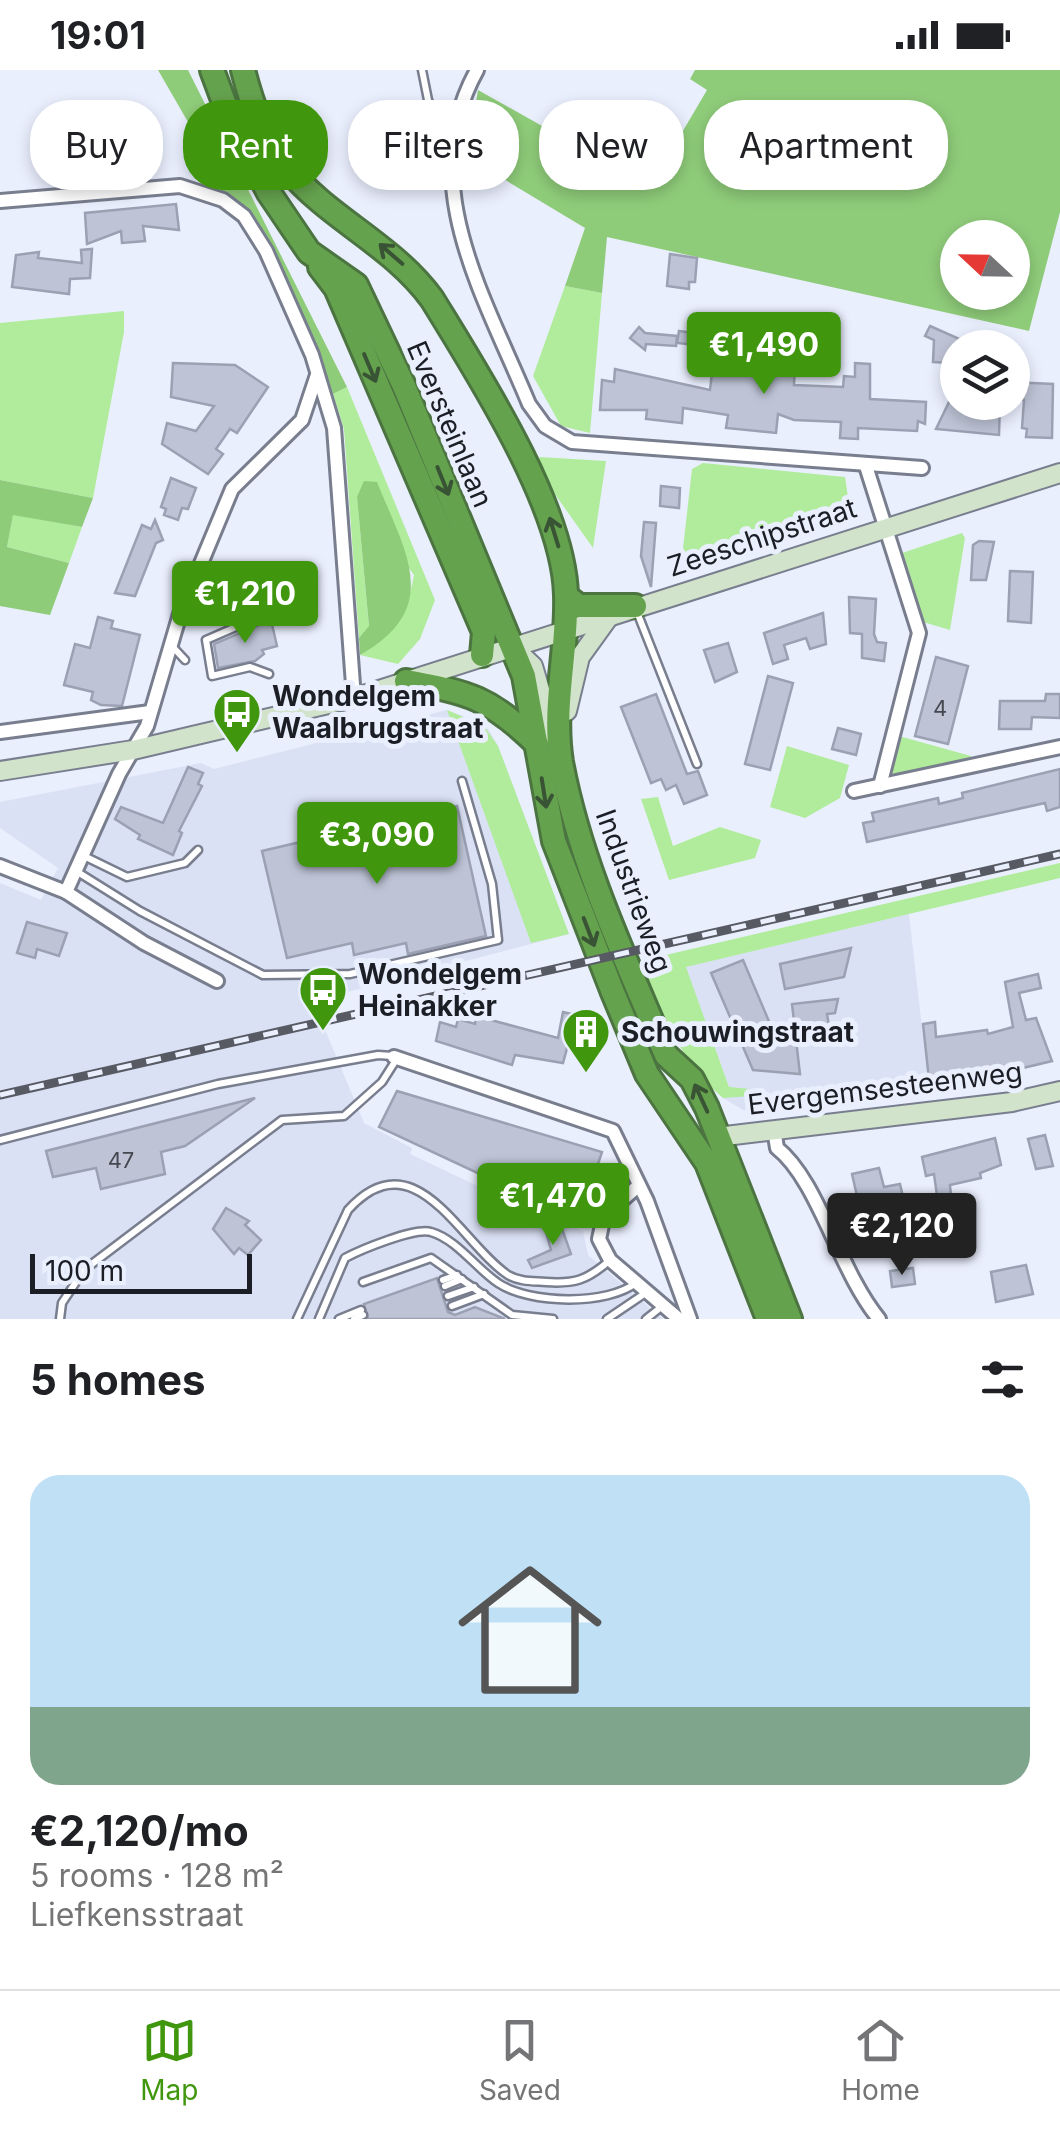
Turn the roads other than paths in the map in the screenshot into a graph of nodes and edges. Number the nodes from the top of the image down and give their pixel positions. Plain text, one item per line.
1 (212, 70) edge
2 (244, 70) edge
3 (422, 70) edge
4 (477, 70) edge
5 (428, 100) edge
6 (465, 100) edge
7 (452, 190) edge
8 (0, 201) edge
9 (309, 252) junction
10 (318, 375) junction
11 (866, 466) junction
12 (922, 468) dead end
13 (1060, 473) edge
14 (886, 527) junction
15 (567, 597) junction
16 (635, 606) junction
17 (308, 612) dead end
18 (611, 614) junction
19 (564, 628) junction
20 (170, 643) junction
21 (511, 646) junction
22 (482, 655) junction
23 (184, 660) dead end
24 (269, 674) dead end
25 (406, 681) junction
26 (354, 698) junction
27 (150, 712) junction
28 (0, 732) edge
29 (537, 744) junction
30 (1060, 748) edge
31 (134, 750) junction
32 (561, 759) junction
33 (697, 764) dead end
34 (0, 771) edge
35 (462, 782) dead end
36 (880, 786) junction
37 (854, 791) dead end
38 (554, 841) joint
39 (198, 850) dead end
40 (84, 856) junction
41 (0, 866) edge
42 (76, 871) junction
43 (66, 892) junction
44 (217, 981) dead end
45 (397, 1058) junction
46 (1060, 1091) edge
47 (774, 1129) junction
48 (716, 1138) junction
49 (0, 1140) edge
50 (638, 1186) junction
51 (610, 1260) junction
52 (460, 1277) junction
53 (363, 1282) dead end
54 (444, 1283) dead end
55 (474, 1286) junction
56 (644, 1286) junction
57 (484, 1294) junction
58 (448, 1296) dead end
59 (665, 1304) junction
60 (452, 1306) dead end
61 (509, 1317) edge
62 (60, 1319) edge
63 (297, 1319) edge
64 (319, 1319) edge
65 (339, 1319) edge
66 (354, 1319) edge
67 (553, 1319) edge
68 (607, 1319) edge
69 (646, 1319) edge
70 (679, 1319) edge
71 (690, 1319) edge
72 (768, 1319) edge
73 (790, 1319) edge
74 (879, 1319) edge

1 - 9 highway, Eversteinlaan
15 -> 2 highway, Industrieweg
3 - 5 lane
4 - 6 street
7 - 11 street
8 - 10 street
9 -> 21 highway, Eversteinlaan
9 -> 22 highway
10 - 20 street
10 - 26 street
11 - 12 street
11 - 14 street
13 - 14 main road, Zeeschipstraat
14 - 16 main road, Zeeschipstraat
14 - 36 street
15 - 16 highway
15 - 19 highway, Industrieweg
16 - 18 main road, Zeeschipstraat
16 - 33 lane
17 - 24 lane
18 - 19 main road, Zeeschipstraat
18 - 32 main road
19 - 21 main road, Zeeschipstraat
19 - 32 highway, Industrieweg
20 - 23 lane
20 - 27 street
21 - 22 main road, Zeeschipstraat
21 - 29 highway, Eversteinlaan
21 - 32 main road
22 - 25 main road
25 - 26 main road
25 - 29 highway
26 - 31 main road
27 - 28 street
27 - 31 street
29 -> 38 highway, Eversteinlaan
30 - 36 street
31 - 34 main road
31 - 40 street
48 -> 32 highway, Industrieweg
35 - 42 lane
36 - 37 street
38 -> 72 highway, Industrieweg
39 - 40 lane
40 - 42 street
41 - 43 street
42 - 43 street
43 - 44 street
45 - 49 lane
45 - 50 street
45 - 62 lane
46 - 47 main road, Evergemsesteenweg
47 - 48 main road, Evergemsesteenweg
47 - 74 street
48 - 73 highway, Industrieweg
50 - 51 street
50 - 71 street
51 - 56 street
51 - 63 lane
52 - 53 lane
52 - 54 lane
52 - 55 lane
55 - 57 lane
55 - 58 lane
56 - 59 street
56 - 64 lane
56 - 68 lane
57 - 60 lane
57 - 61 lane
59 - 69 lane
59 - 70 street
61 - 67 lane
65 - 66 lane

